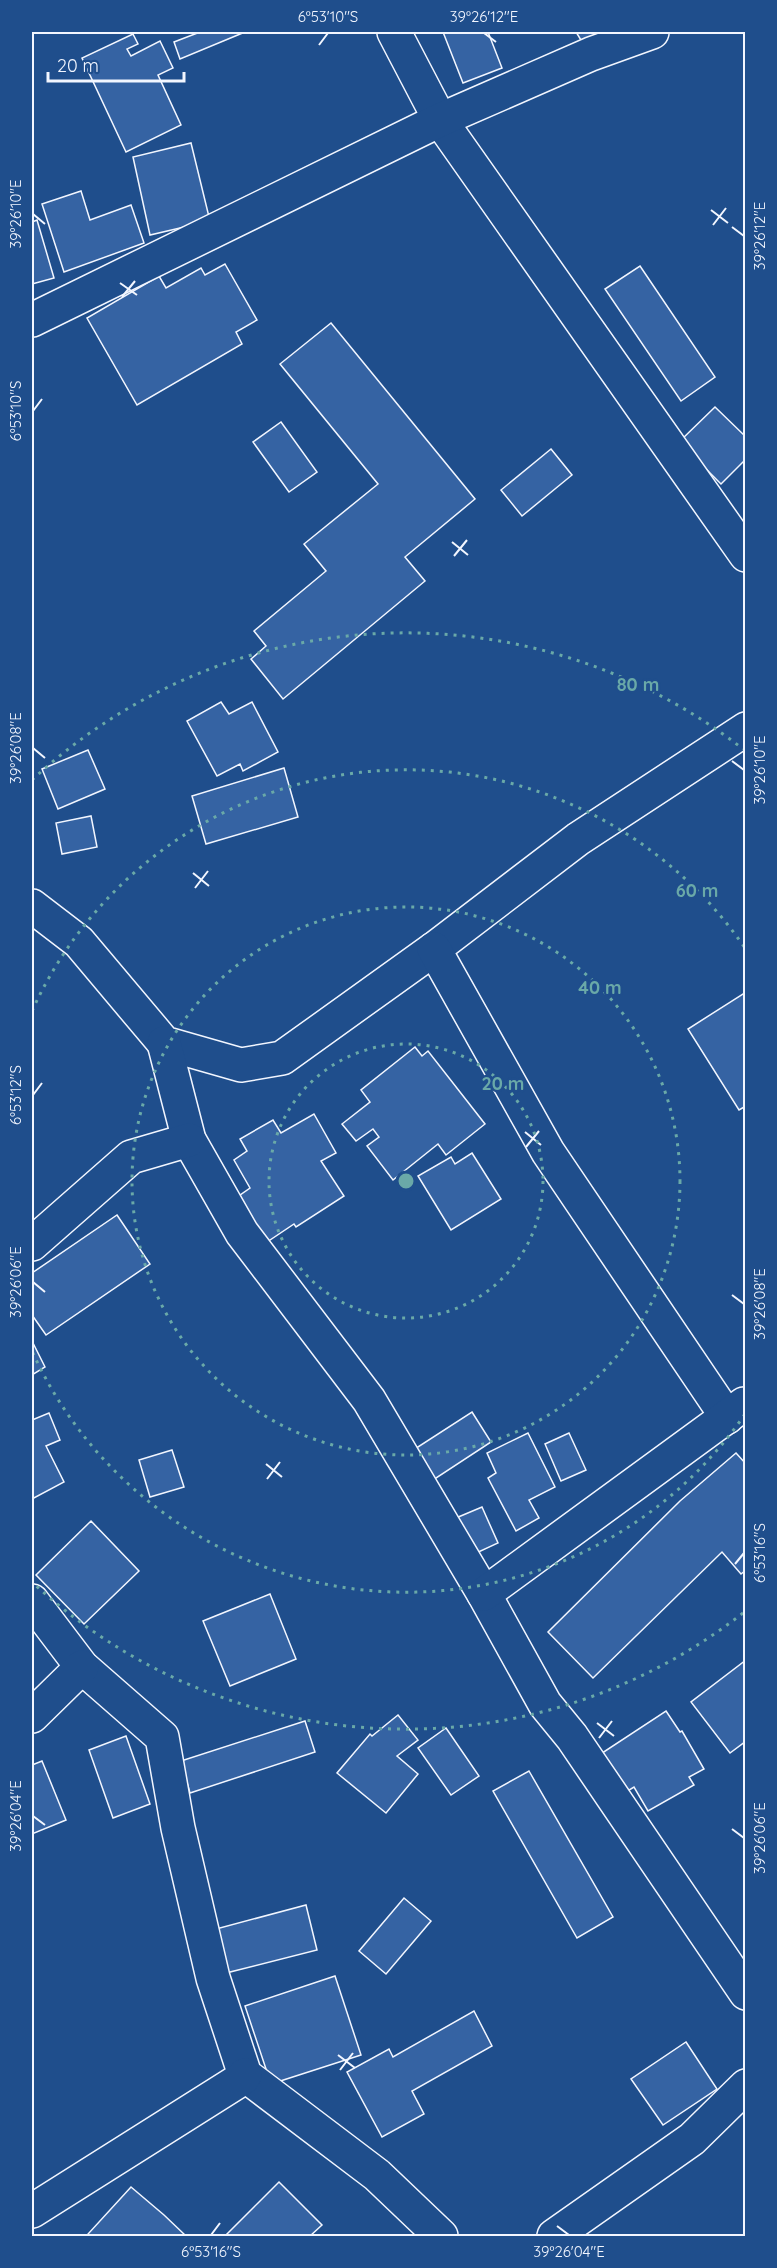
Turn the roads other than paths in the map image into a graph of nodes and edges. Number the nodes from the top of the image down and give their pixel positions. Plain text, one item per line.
1 (394, 32) edge
2 (652, 32) edge
3 (440, 120) junction
4 (32, 320) edge
5 (746, 555) edge
6 (746, 729) edge
7 (32, 906) edge
8 (434, 950) junction
9 (164, 1043) junction
10 (189, 1140) junction
11 (32, 1244) edge
12 (736, 1410) edge
13 (484, 1594) junction
14 (32, 1601) edge
15 (82, 1667) junction
16 (32, 1716) edge
17 (746, 1994) edge
18 (244, 2075) junction
19 (746, 2086) edge
20 (32, 2211) edge
21 (441, 2236) edge
22 (554, 2236) edge

1 - 3 street
2 - 3 street
3 - 4 street
3 - 5 street
6 - 8 street
7 - 9 street
8 - 9 street
8 - 12 street
9 - 10 street
10 - 11 street
10 - 13 street
12 - 13 street
13 - 17 street
14 - 15 street
15 - 16 street
15 - 18 street
18 - 20 street
18 - 21 street
19 - 22 street

